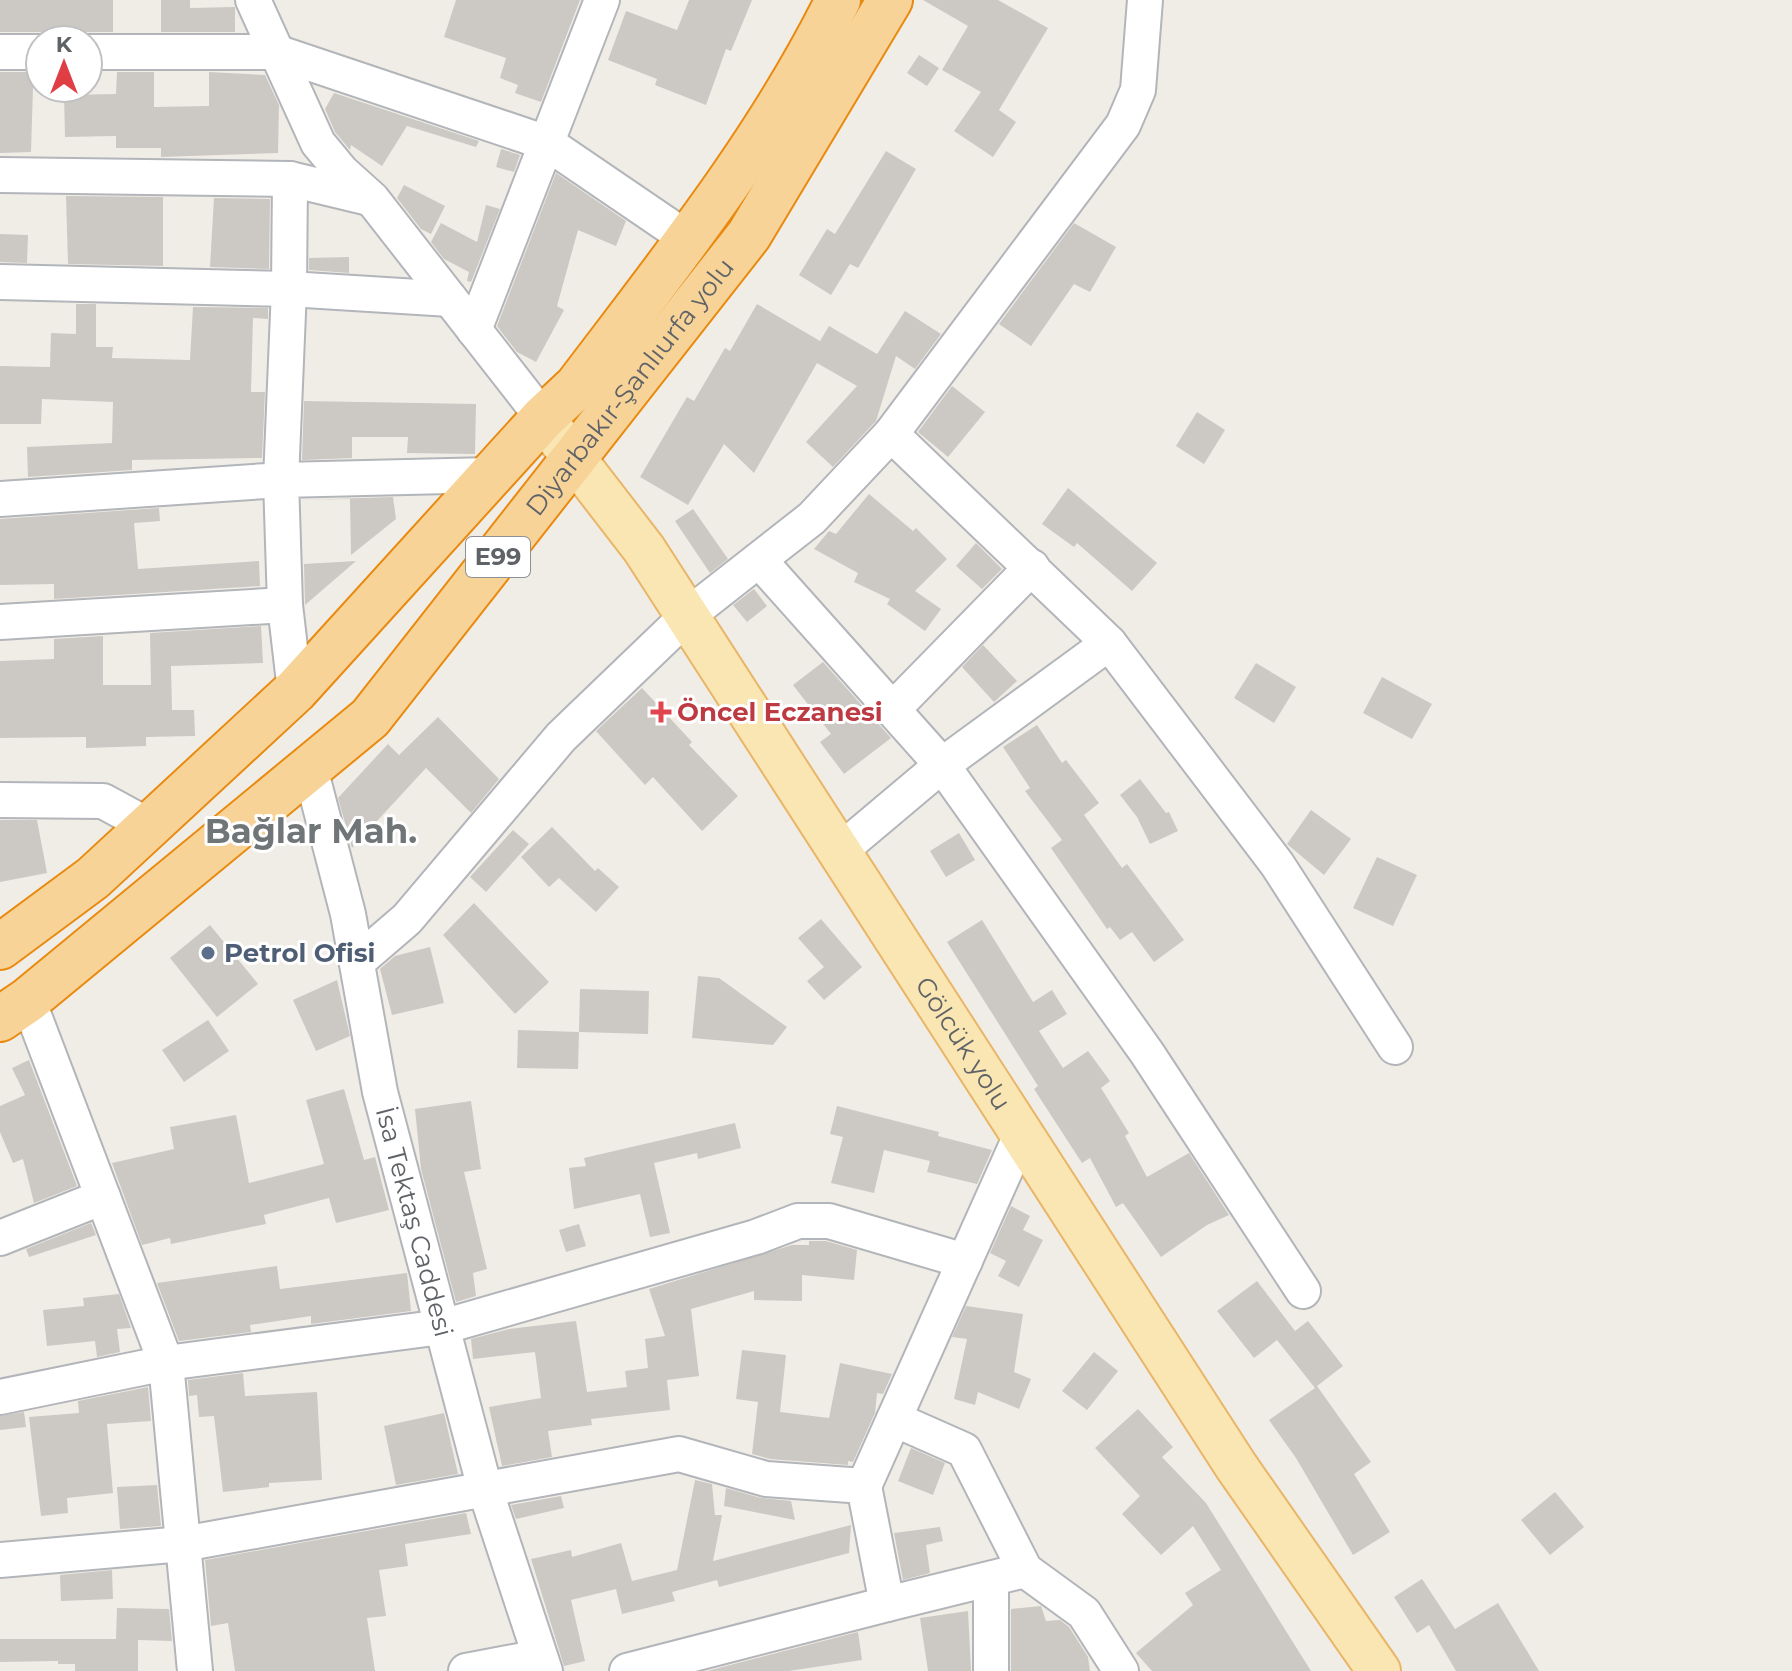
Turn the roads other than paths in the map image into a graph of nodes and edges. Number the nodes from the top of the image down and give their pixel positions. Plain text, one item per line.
1 (253, 0) edge
2 (602, 0) edge
3 (838, 0) edge
4 (890, 0) edge
5 (1145, 0) edge
6 (0, 52) edge
7 (24, 52) edge
8 (104, 52) edge
9 (276, 52) junction
10 (547, 143) junction
11 (0, 175) edge
12 (290, 179) junction
13 (372, 199) junction
14 (688, 239) junction
15 (0, 282) edge
16 (289, 289) junction
17 (450, 299) junction
18 (474, 330) junction
19 (543, 418) junction
20 (891, 434) junction
21 (574, 462) junction
22 (491, 475) junction
23 (281, 480) junction
24 (0, 499) edge
25 (759, 560) junction
26 (1032, 567) junction
27 (285, 605) junction
28 (687, 616) junction
29 (0, 622) edge
30 (1109, 643) junction
31 (295, 691) junction
32 (893, 709) junction
33 (942, 765) junction
34 (310, 768) junction
35 (0, 800) edge
36 (149, 826) junction
37 (841, 850) junction
38 (0, 947) edge
39 (357, 962) junction
40 (14, 1010) edge
41 (1395, 1047) dead end
42 (1022, 1133) junction
43 (103, 1197) junction
44 (0, 1238) edge
45 (965, 1261) junction
46 (1303, 1291) dead end
47 (442, 1327) junction
48 (166, 1363) junction
49 (0, 1397) edge
50 (894, 1419) junction
51 (864, 1486) junction
52 (485, 1489) junction
53 (183, 1544) junction
54 (0, 1560) edge
55 (1025, 1570) junction
56 (991, 1581) junction
57 (887, 1604) junction
58 (542, 1664) edge
59 (195, 1671) edge
60 (466, 1671) edge
61 (627, 1671) edge
62 (991, 1671) edge
63 (1121, 1671) edge
64 (1379, 1671) edge

1 - 9 street
2 - 10 street
3 - 14 highway, Diyarbakır-Şanlıurfa yolu / E99
4 - 21 highway, Diyarbakır-Şanlıurfa yolu / E99
5 - 20 street
6 - 7 street
8 - 9 street
9 - 10 street
9 - 13 street
10 - 14 street
10 - 18 street
11 - 12 street
12 - 13 street
12 - 16 street
13 - 17 street
14 - 19 highway, Diyarbakır-Şanlıurfa yolu / E99
15 - 16 street
16 - 17 street
16 - 23 street
17 - 18 street
18 - 19 street
19 - 21 main road, Gölcük yolu
19 - 22 highway, Diyarbakır-Şanlıurfa yolu / E99
20 - 25 street
20 - 26 street
21 - 28 main road, Gölcük yolu
21 - 34 highway, Diyarbakır-Şanlıurfa yolu / E99
22 - 23 street
22 - 31 highway, Diyarbakır-Şanlıurfa yolu / E99
23 - 24 street
23 - 27 street
25 - 28 street
25 - 32 street
26 - 30 street
26 - 32 street
27 - 29 street
27 - 31 street
28 - 37 main road, Gölcük yolu
28 - 39 street
30 - 33 street
30 - 41 street
31 - 36 highway, Diyarbakır-Şanlıurfa yolu / E99
32 - 33 street
33 - 37 street
33 - 46 street
34 - 39 street, İsa Tektaş Caddesi
34 - 40 highway, Diyarbakır-Şanlıurfa yolu / E99
35 - 36 street
36 - 38 highway, Diyarbakır-Şanlıurfa yolu / E99
37 - 42 main road, Gölcük yolu
39 - 47 street, İsa Tektaş Caddesi
40 - 43 street
42 - 45 street
42 - 64 main road, Gölcük yolu
43 - 44 street
43 - 48 street
45 - 47 street
45 - 50 street
47 - 48 street
47 - 52 street, İsa Tektaş Caddesi
48 - 49 street
48 - 53 street
50 - 51 street
50 - 55 street
51 - 52 street
51 - 57 street
52 - 53 street
52 - 58 street, İsa Tektaş Caddesi
53 - 54 street
53 - 59 street
55 - 56 street
55 - 63 street
56 - 57 street
56 - 62 street
57 - 61 street
58 - 60 street

